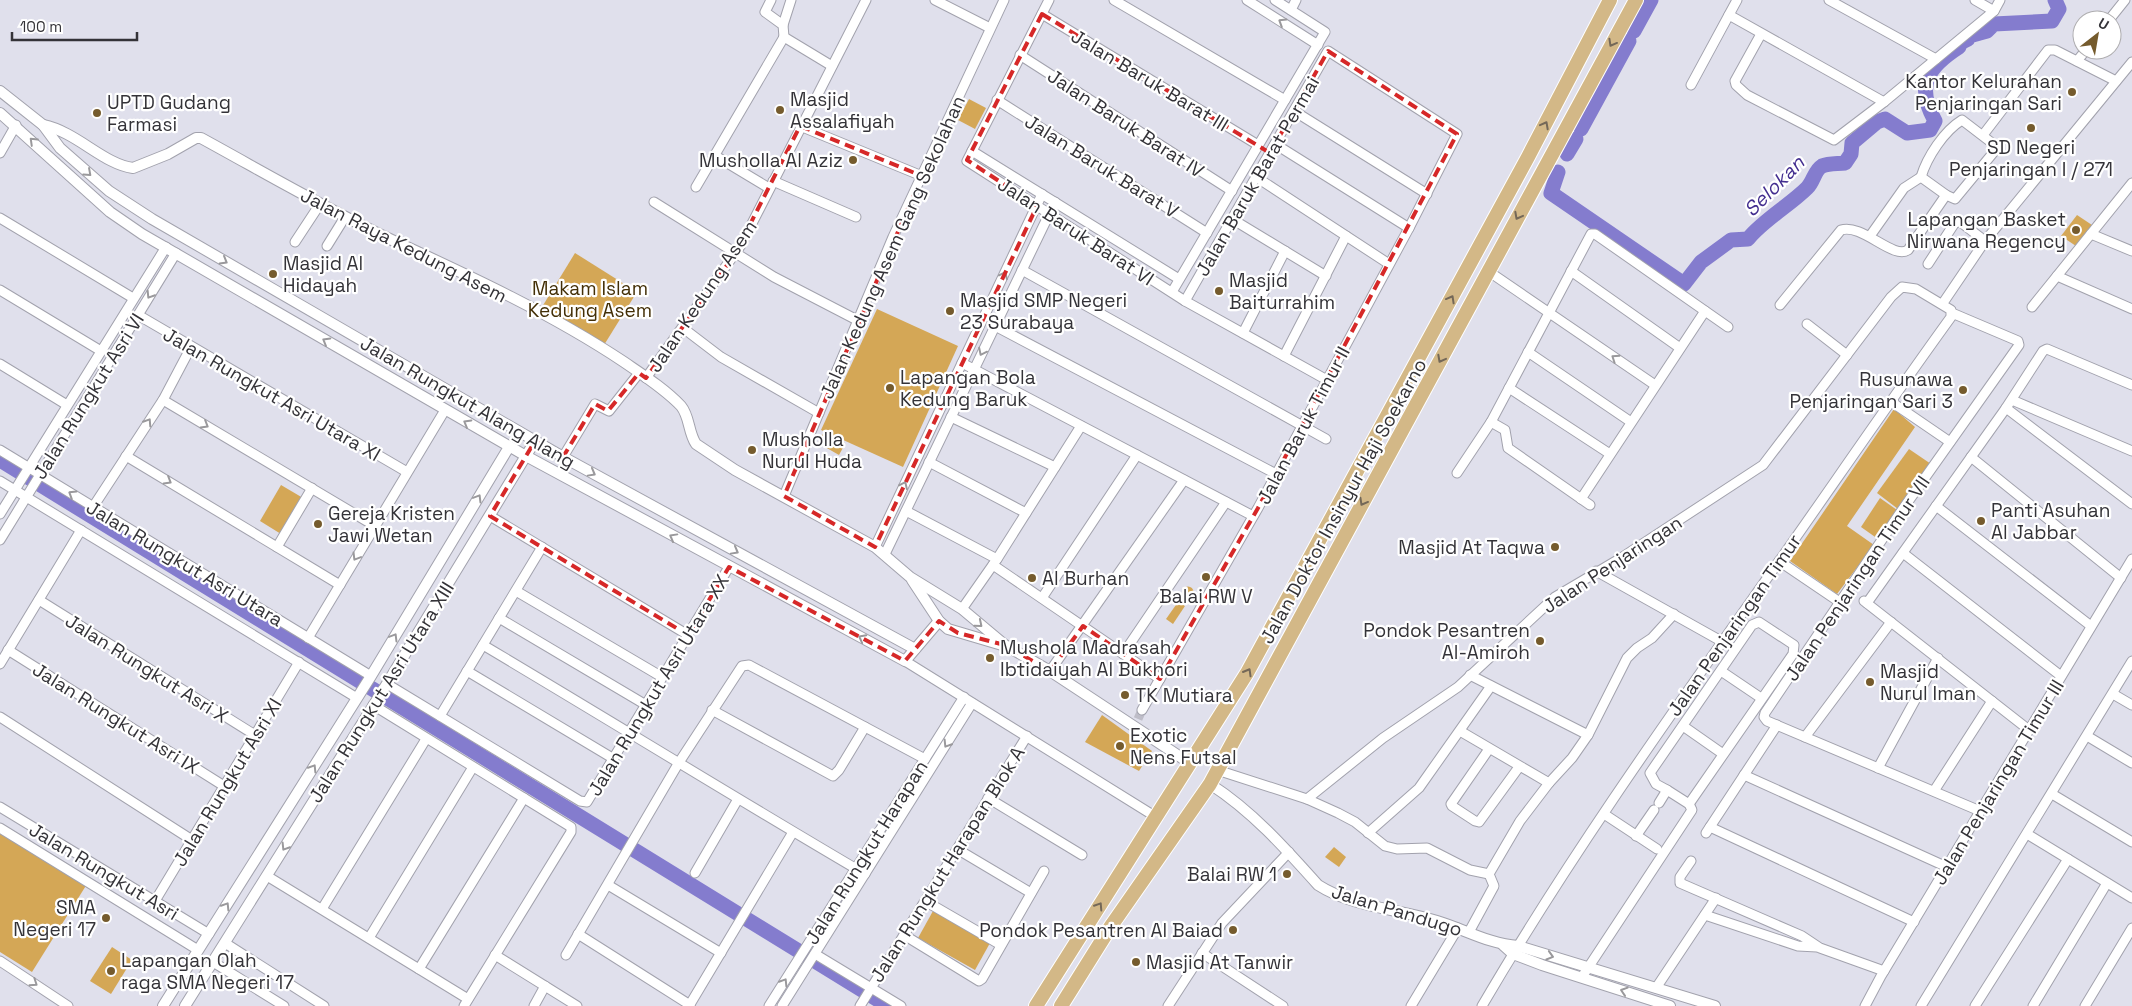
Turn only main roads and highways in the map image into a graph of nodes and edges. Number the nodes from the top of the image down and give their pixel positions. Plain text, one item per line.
1 (1610, 0) edge
2 (1636, 0) edge
3 (1528, 157) junction
4 (1544, 168) junction
5 (1513, 184) junction
6 (1530, 193) junction
7 (1312, 555) junction
8 (1329, 564) junction
9 (1297, 582) junction
10 (1314, 591) junction
11 (1066, 956) junction
12 (1086, 966) junction
13 (1049, 985) junction
14 (1065, 1000) edge
15 (1036, 1006) edge

3 -> 1 main road, Jalan Doktor Insinyur Haji Soekarno
2 -> 4 main road, Jalan Doktor Insinyur Haji Soekarno
3 - 4 main road
3 - 5 main road, Jalan Doktor Insinyur Haji Soekarno
4 - 6 main road, Jalan Doktor Insinyur Haji Soekarno
5 - 6 main road
7 -> 5 main road, Jalan Doktor Insinyur Haji Soekarno
6 -> 8 main road, Jalan Doktor Insinyur Haji Soekarno
7 - 8 main road
7 - 9 main road, Jalan Doktor Insinyur Haji Soekarno
8 - 10 main road, Jalan Doktor Insinyur Haji Soekarno
9 - 10 main road
11 -> 9 main road, Jalan Doktor Insinyur Haji Soekarno
10 - 12 main road, Jalan Doktor Insinyur Haji Soekarno
11 - 12 main road
11 - 13 main road, Jalan Doktor Insinyur Haji Soekarno
12 - 14 main road, Jalan Doktor Insinyur Haji Soekarno
13 - 14 main road
13 - 15 main road, Jalan Doktor Insinyur Haji Soekarno

